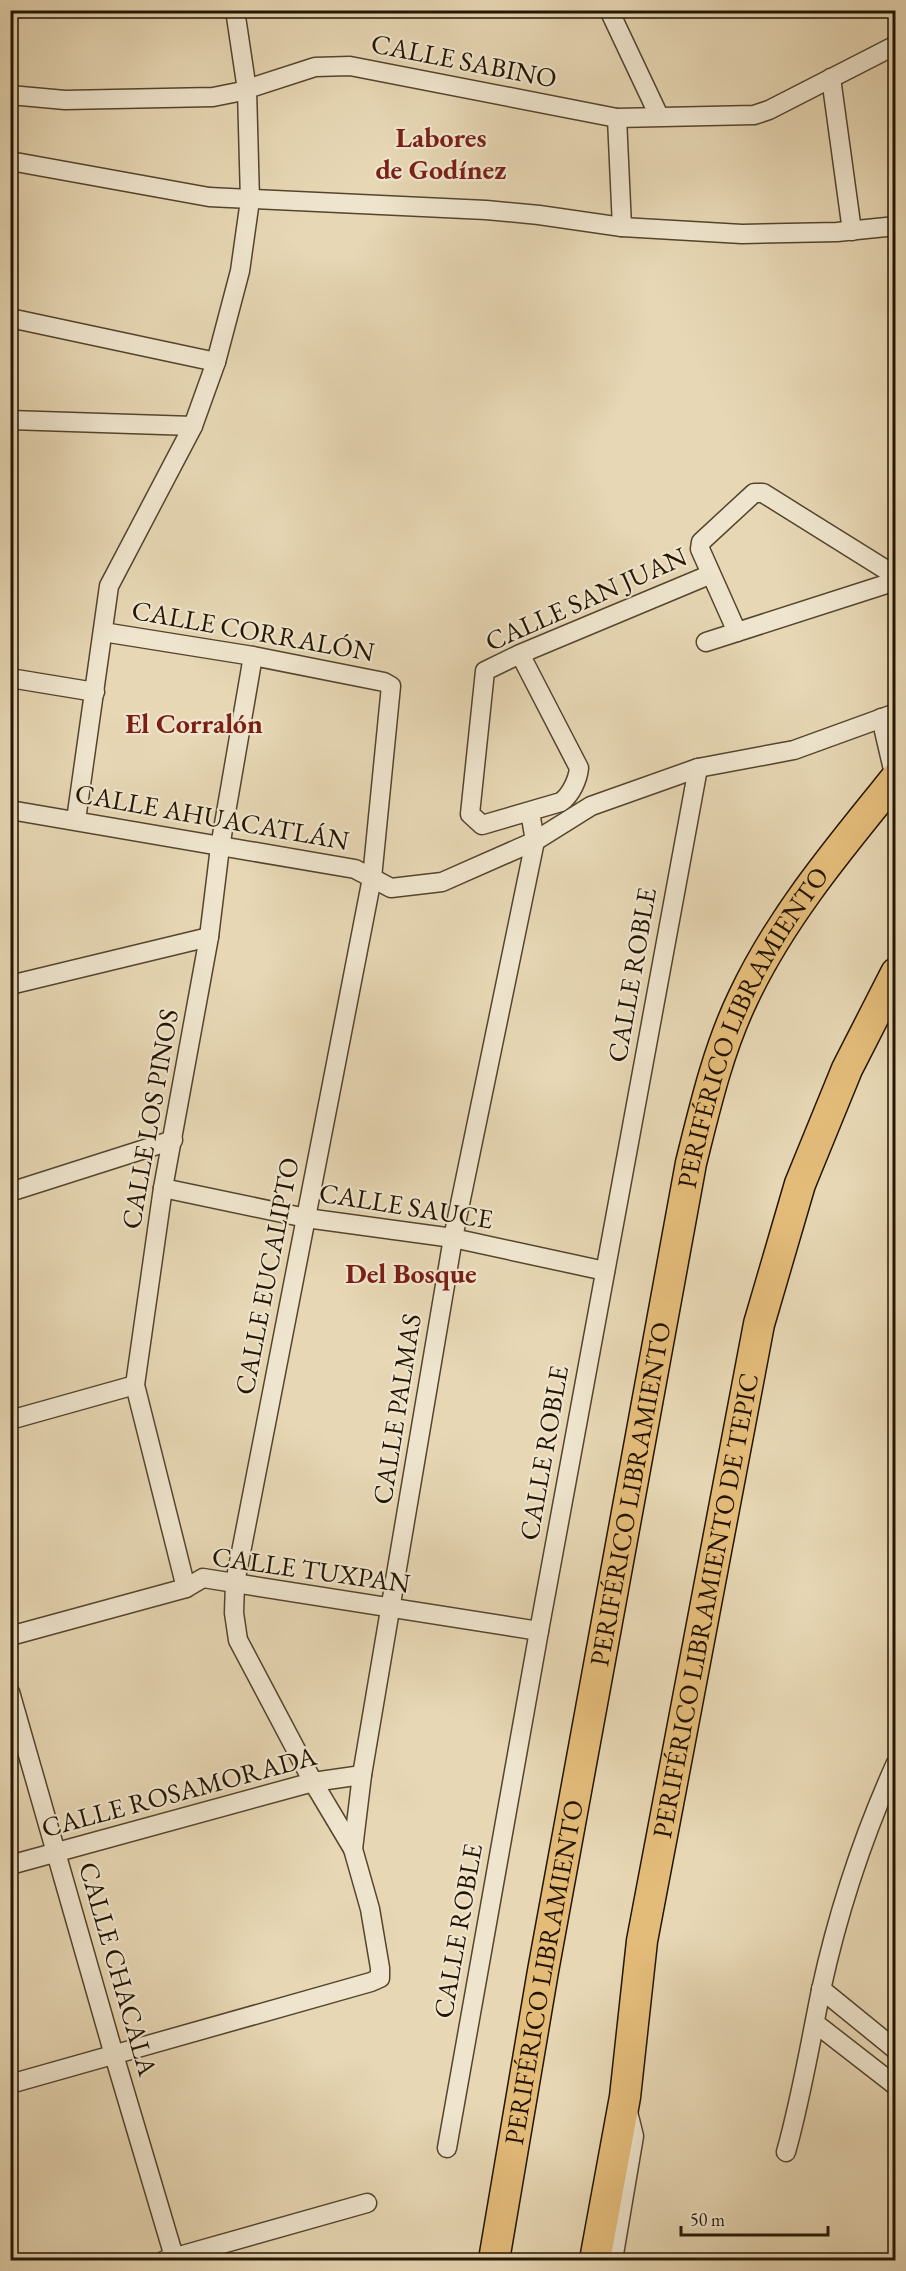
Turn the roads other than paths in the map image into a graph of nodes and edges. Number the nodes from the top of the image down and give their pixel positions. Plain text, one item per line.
1 (235, 10) edge
2 (609, 10) edge
3 (896, 45) edge
4 (831, 78) junction
5 (247, 90) junction
6 (10, 95) edge
7 (659, 116) junction
8 (617, 117) junction
9 (10, 161) edge
10 (250, 200) junction
11 (896, 226) edge
12 (622, 227) junction
13 (852, 231) junction
14 (10, 318) edge
15 (216, 362) junction
16 (10, 420) edge
17 (193, 426) junction
18 (709, 575) junction
19 (896, 576) edge
20 (896, 581) edge
21 (103, 632) junction
22 (736, 632) junction
23 (706, 642) dead end
24 (520, 654) junction
25 (253, 656) junction
26 (10, 678) edge
27 (391, 686) joint
28 (95, 693) junction
29 (888, 716) edge
30 (698, 768) junction
31 (895, 778) edge
32 (10, 810) edge
33 (530, 812) junction
34 (76, 820) junction
35 (536, 841) junction
36 (220, 847) junction
37 (372, 878) junction
38 (208, 937) junction
39 (896, 973) edge
40 (10, 985) edge
41 (173, 1140) junction
42 (163, 1188) junction
43 (10, 1192) edge
44 (306, 1218) junction
45 (453, 1238) junction
46 (605, 1271) junction
47 (135, 1385) junction
48 (10, 1420) edge
49 (235, 1583) junction
50 (186, 1588) junction
51 (392, 1607) junction
52 (539, 1630) junction
53 (10, 1636) edge
54 (10, 1692) edge
55 (17, 1745) edge
56 (896, 1763) edge
57 (362, 1775) junction
58 (313, 1782) junction
59 (353, 1849) junction
60 (56, 1852) junction
61 (10, 1865) edge
62 (821, 1989) junction
63 (815, 2023) junction
64 (896, 2050) edge
65 (114, 2055) junction
66 (10, 2084) edge
67 (896, 2086) edge
68 (625, 2097) junction
69 (447, 2148) dead end
70 (786, 2152) dead end
71 (367, 2203) dead end
72 (171, 2260) edge
73 (494, 2260) edge
74 (595, 2260) edge
75 (613, 2260) edge

1 - 5 street
2 - 7 street
3 - 4 street, CALLE SABINO
4 - 7 street, CALLE SABINO
4 - 13 street
5 - 6 street, CALLE SABINO
5 - 8 street, CALLE SABINO
5 - 10 street
7 - 8 street, CALLE SABINO
8 - 12 street
9 - 10 street
10 - 12 street
10 - 15 street
11 - 13 street
12 - 13 street
14 - 15 street
15 - 17 street
16 - 17 street
17 - 21 street
18 - 19 street, CALLE SAN JUAN
18 - 22 street
18 - 24 street, CALLE SAN JUAN
20 - 22 street
21 - 25 street, CALLE CORRALÓN
21 - 28 street
22 - 23 street
24 - 33 street
24 - 33 street, CALLE SAN JUAN
25 - 27 street, CALLE CORRALÓN
25 - 36 street, CALLE LOS PINOS
26 - 28 street
27 - 37 street, CALLE EUCALIPTO
28 - 34 street
29 - 30 street, CALLE AHUACATLÁN
29 - 31 street
30 - 35 street, CALLE AHUACATLÁN
30 - 46 street, CALLE ROBLE
31 - 73 highway, PERIFÉRICO LIBRAMIENTO
32 - 34 street, CALLE AHUACATLÁN
33 - 35 street
34 - 36 street, CALLE AHUACATLÁN
35 - 37 street, CALLE AHUACATLÁN
35 - 45 street, CALLE PALMAS
36 - 37 street, CALLE AHUACATLÁN
36 - 38 street, CALLE LOS PINOS
37 - 44 street, CALLE EUCALIPTO
38 - 40 street
38 - 41 street, CALLE LOS PINOS
39 - 68 highway, PERIFÉRICO LIBRAMIENTO DE TEPIC
41 - 42 street, CALLE LOS PINOS
41 - 43 street
42 - 44 street, CALLE SAUCE
42 - 47 street, CALLE LOS PINOS
44 - 45 street, CALLE SAUCE
44 - 49 street, CALLE EUCALIPTO
45 - 46 street, CALLE SAUCE
45 - 51 street, CALLE PALMAS
46 - 52 street, CALLE ROBLE
47 - 48 street
47 - 50 street, CALLE LOS PINOS
49 - 50 street, CALLE TUXPAN
49 - 51 street, CALLE TUXPAN
49 - 58 street, CALLE EUCALIPTO
50 - 53 street, CALLE TUXPAN
51 - 52 street, CALLE TUXPAN
51 - 57 street, CALLE PALMAS
52 - 69 street, CALLE ROBLE
54 - 55 street, CALLE CHACALA
55 - 60 street, CALLE CHACALA
56 - 62 street
57 - 58 street, CALLE ROSAMORADA
57 - 59 street, CALLE PALMAS
58 - 59 street, CALLE EUCALIPTO
58 - 60 street, CALLE ROSAMORADA
59 - 65 street, CALLE PALMAS
60 - 61 street, CALLE ROSAMORADA
60 - 65 street, CALLE CHACALA
62 - 63 street
62 - 64 street
63 - 67 street
63 - 70 street
65 - 66 street
65 - 72 street, CALLE CHACALA
68 - 74 highway, PERIFÉRICO LIBRAMIENTO DE TEPIC
68 - 75 street
71 - 72 street

